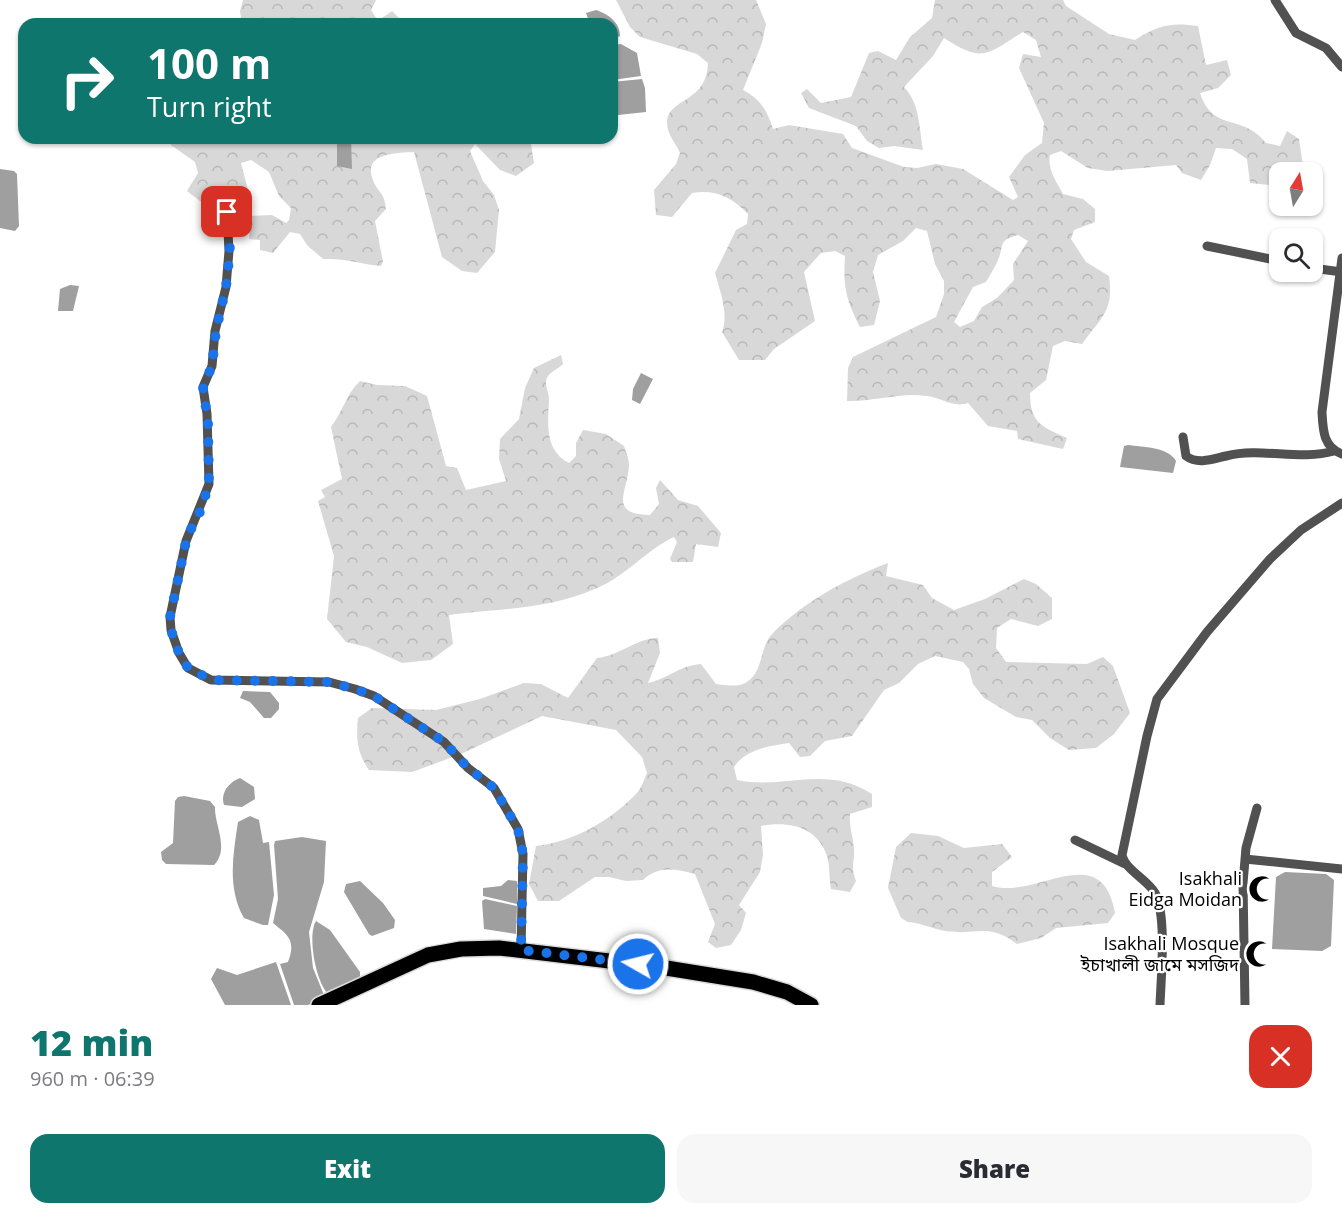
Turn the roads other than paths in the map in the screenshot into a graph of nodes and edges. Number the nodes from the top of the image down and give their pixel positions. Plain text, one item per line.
1 (1281, 3) edge
2 (1342, 67) edge
3 (227, 212) dead end
4 (1207, 246) dead end
5 (1342, 258) edge
6 (1269, 259) edge
7 (1323, 270) edge
8 (1340, 272) edge
9 (1183, 437) dead end
10 (1338, 453) edge
11 (1342, 503) edge
12 (1257, 808) dead end
13 (1075, 840) dead end
14 (1245, 859) junction
15 (1125, 864) junction
16 (1342, 868) edge
17 (521, 950) junction
18 (319, 1005) edge
19 (811, 1005) edge
20 (1160, 1005) edge
21 (1245, 1005) edge

1 - 2 street
3 - 17 street
4 - 6 street
5 - 8 street
7 - 8 street
8 - 10 street
9 - 10 street
11 - 15 street
12 - 14 street
13 - 15 street
14 - 16 street
14 - 21 street
15 - 20 street
17 - 18 main road
17 - 19 main road

